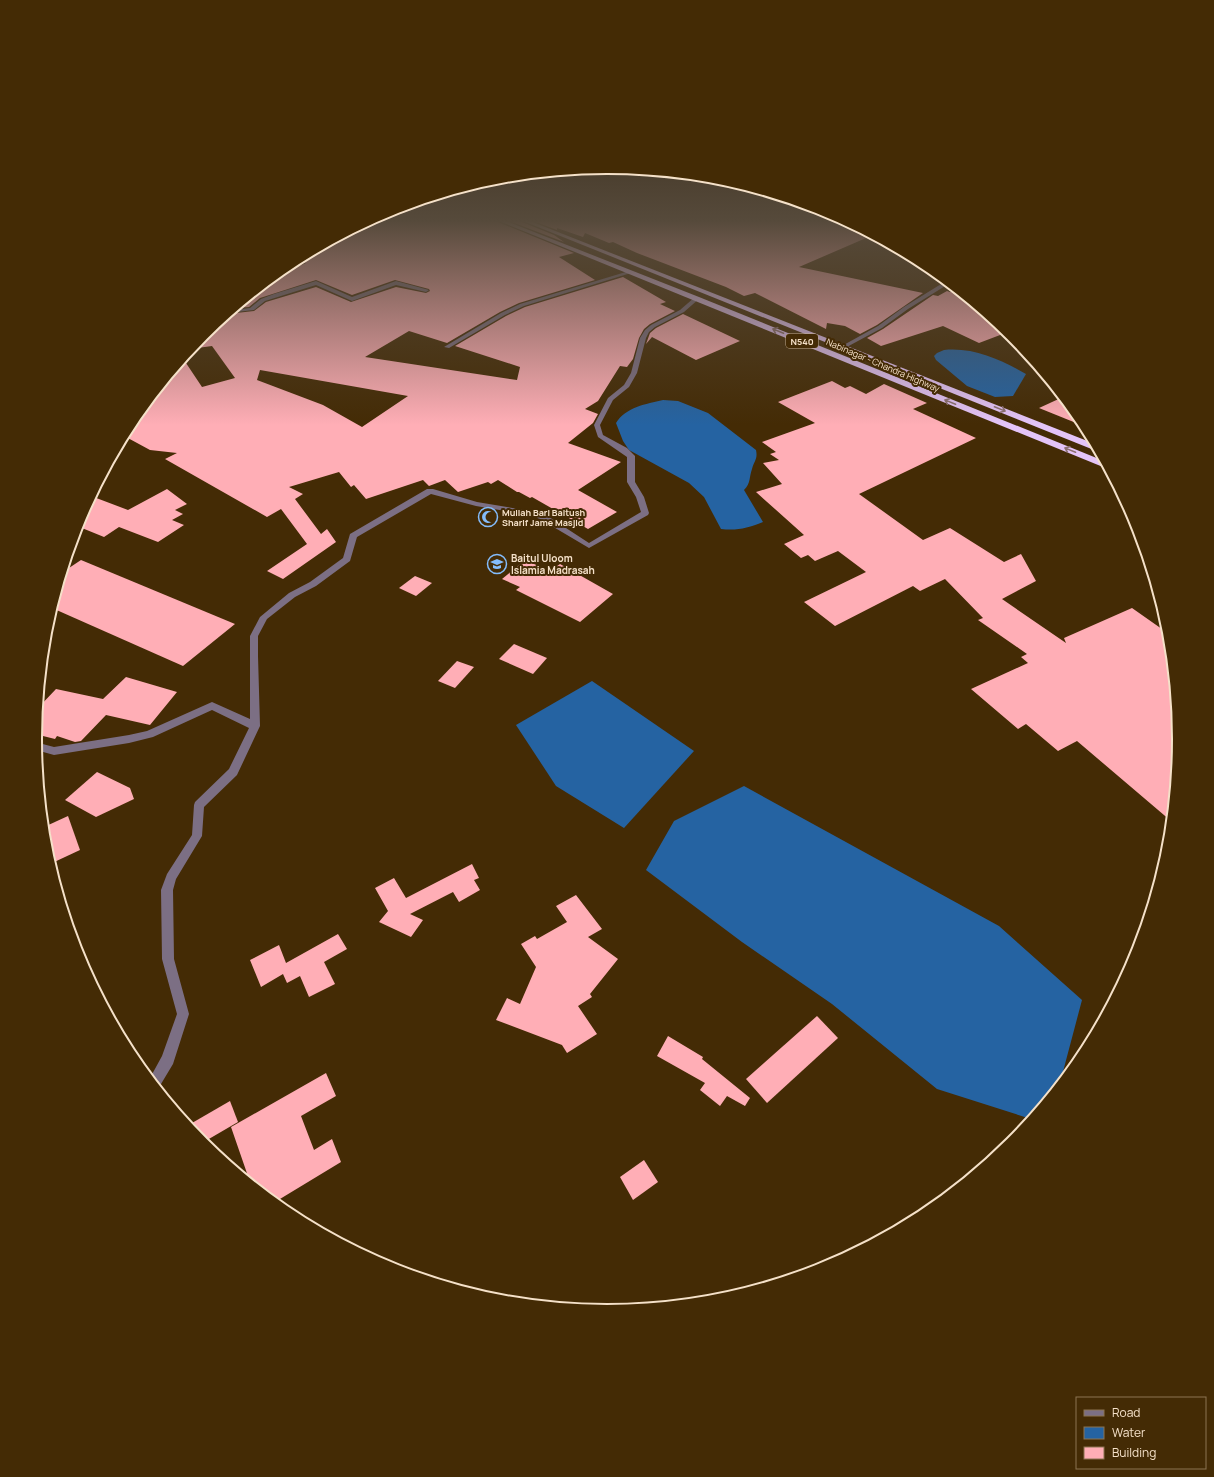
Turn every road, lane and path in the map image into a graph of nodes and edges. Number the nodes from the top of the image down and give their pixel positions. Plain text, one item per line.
1 (300, 288) edge
2 (327, 288) edge
3 (382, 288) edge
4 (417, 288) edge
5 (578, 288) edge
6 (671, 288) edge
7 (694, 288) edge
8 (938, 288) edge
9 (426, 290) dead end
10 (697, 298) junction
11 (238, 311) edge
12 (447, 347) dead end
13 (843, 347) junction
14 (1089, 445) edge
15 (1099, 462) edge
16 (255, 726) junction
17 (42, 748) edge
18 (157, 1079) edge

1 - 11 street
2 - 3 street
4 - 9 street
5 - 12 street
6 - 10 highway, Nabinagar - Chandra Highway / N540
7 - 13 highway, Nabinagar - Chandra Highway / N540
8 - 13 street
15 -> 10 highway, Nabinagar - Chandra Highway / N540
10 - 16 street
13 -> 14 highway, Nabinagar - Chandra Highway / N540
16 - 17 street
16 - 18 street

